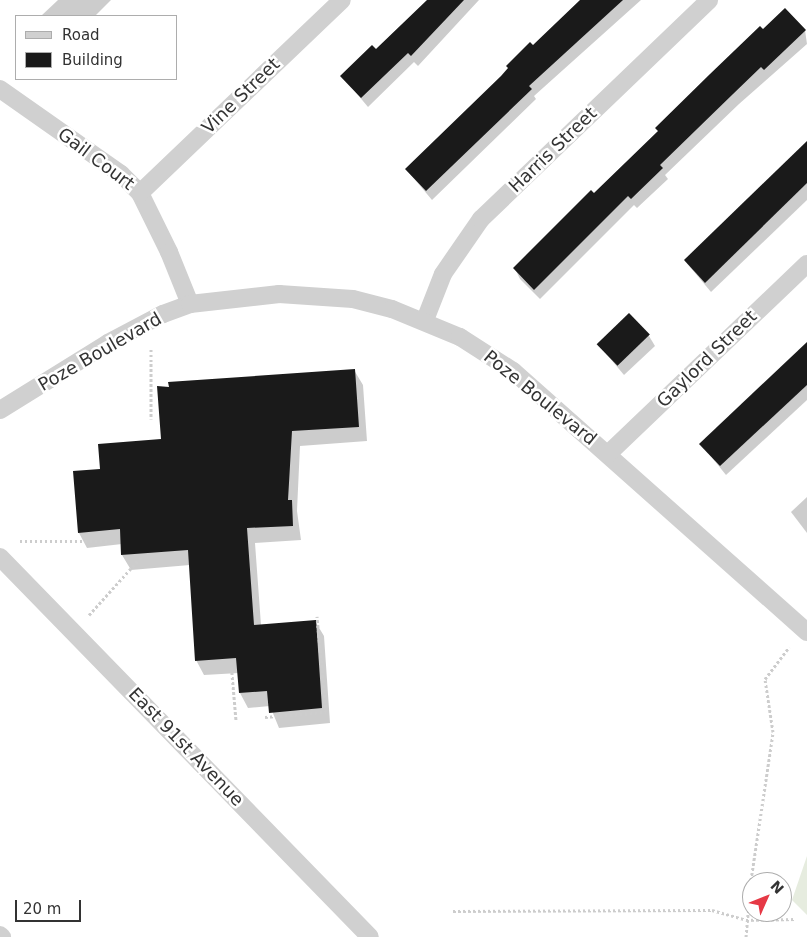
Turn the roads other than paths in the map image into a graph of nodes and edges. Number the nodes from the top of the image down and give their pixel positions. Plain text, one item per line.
1 (342, 0) edge
2 (710, 0) edge
3 (0, 89) edge
4 (140, 193) junction
5 (807, 264) edge
6 (190, 304) junction
7 (425, 320) junction
8 (0, 410) edge
9 (608, 454) junction
10 (0, 557) edge
11 (807, 632) edge
12 (370, 937) edge

1 - 4 street, Vine Street
2 - 7 street, Harris Street
3 - 4 street, Gail Court
4 - 6 street, Gail Court
5 - 9 street, Gaylord Street
6 - 7 street, Poze Boulevard
6 - 8 street, Poze Boulevard
7 - 9 street, Poze Boulevard
9 - 11 street, Poze Boulevard
10 - 12 street, East 91st Avenue

